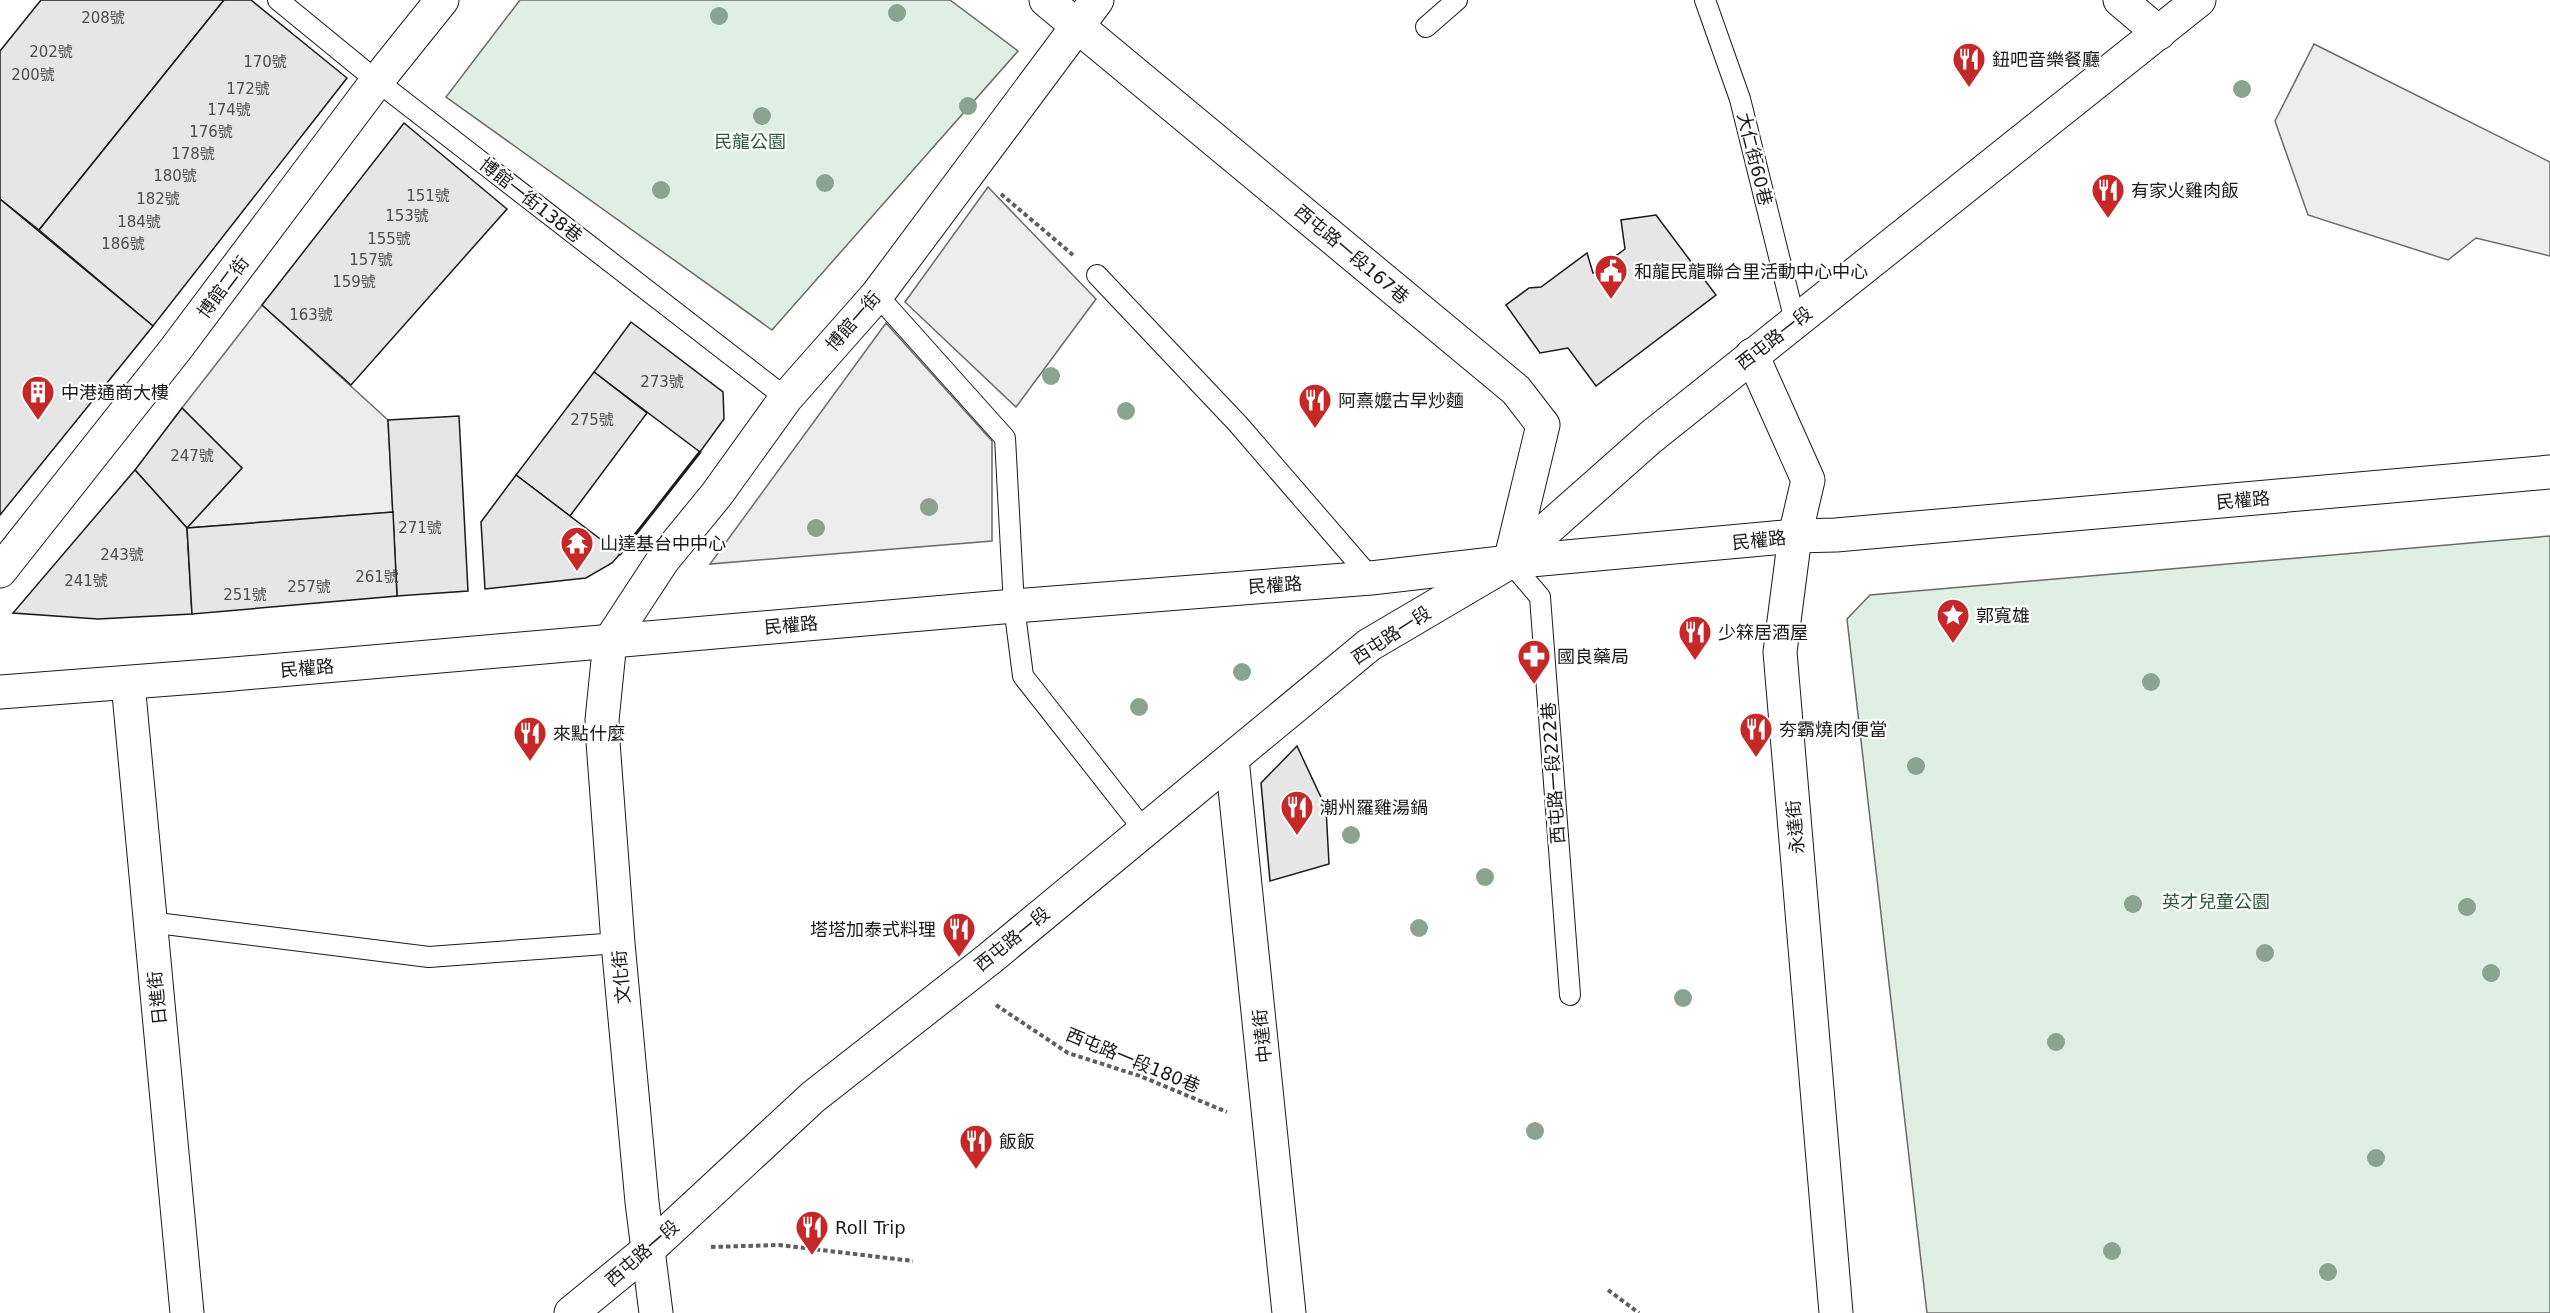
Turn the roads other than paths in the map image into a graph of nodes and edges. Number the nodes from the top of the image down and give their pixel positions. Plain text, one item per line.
1 (278, 0) edge
2 (442, 0) edge
3 (1046, 0) edge
4 (1457, 0) edge
5 (1705, 0) edge
6 (2120, 0) edge
7 (2199, 0) edge
8 (1087, 12) edge
9 (1426, 27) dead end
10 (2159, 33) junction
11 (377, 81) junction
12 (1097, 275) road end
13 (877, 295) junction
14 (1796, 321) junction
15 (1752, 355) junction
16 (786, 398) junction
17 (2550, 472) edge
18 (1795, 536) junction
19 (1510, 562) junction
20 (0, 571) edge
21 (1371, 578) junction
22 (1014, 606) junction
23 (610, 641) junction
24 (128, 682) junction
25 (0, 692) edge
26 (1232, 759) junction
27 (1144, 830) junction
28 (149, 922) junction
29 (618, 943) junction
30 (1570, 995) dead end
31 (650, 1249) junction
32 (188, 1313) edge
33 (571, 1313) edge
34 (656, 1313) edge
35 (1289, 1313) edge
36 (1836, 1313) edge

1 - 11 lane, 博館一街138巷
2 - 11 street, 博館二街
3 - 8 street, 西屯路一段167巷
4 - 9 lane
5 - 14 lane, 大仁街60巷
6 - 10 street
7 - 10 street, 西屯路一段
8 - 13 street, 博館一街
8 - 19 street, 西屯路一段167巷
10 - 14 street, 西屯路一段
11 - 16 lane, 博館一街138巷
11 - 20 street, 博館二街
12 - 21 lane
13 - 16 street, 博館一街
13 - 22 lane
14 - 15 street, 西屯路一段
15 - 18 street, 永達街
15 - 19 street, 西屯路一段
16 - 23 street, 博館一街
17 - 18 street, 民權路
18 - 19 street, 民權路
18 - 36 street, 永達街
19 - 21 street, 民權路
19 - 26 street, 西屯路一段
19 - 30 lane, 西屯路一段222巷
21 - 22 street, 民權路
22 - 23 street, 民權路
22 - 27 lane
23 - 24 street, 民權路
23 - 29 street, 文化街
24 - 25 street, 民權路
24 - 28 street, 日進街
26 - 27 street, 西屯路一段
26 - 35 street, 中達街
27 - 31 street, 西屯路一段
28 - 29 lane
28 - 32 street, 日進街
29 - 31 street, 文化街
31 - 33 street, 西屯路一段
31 - 34 street, 文化街

